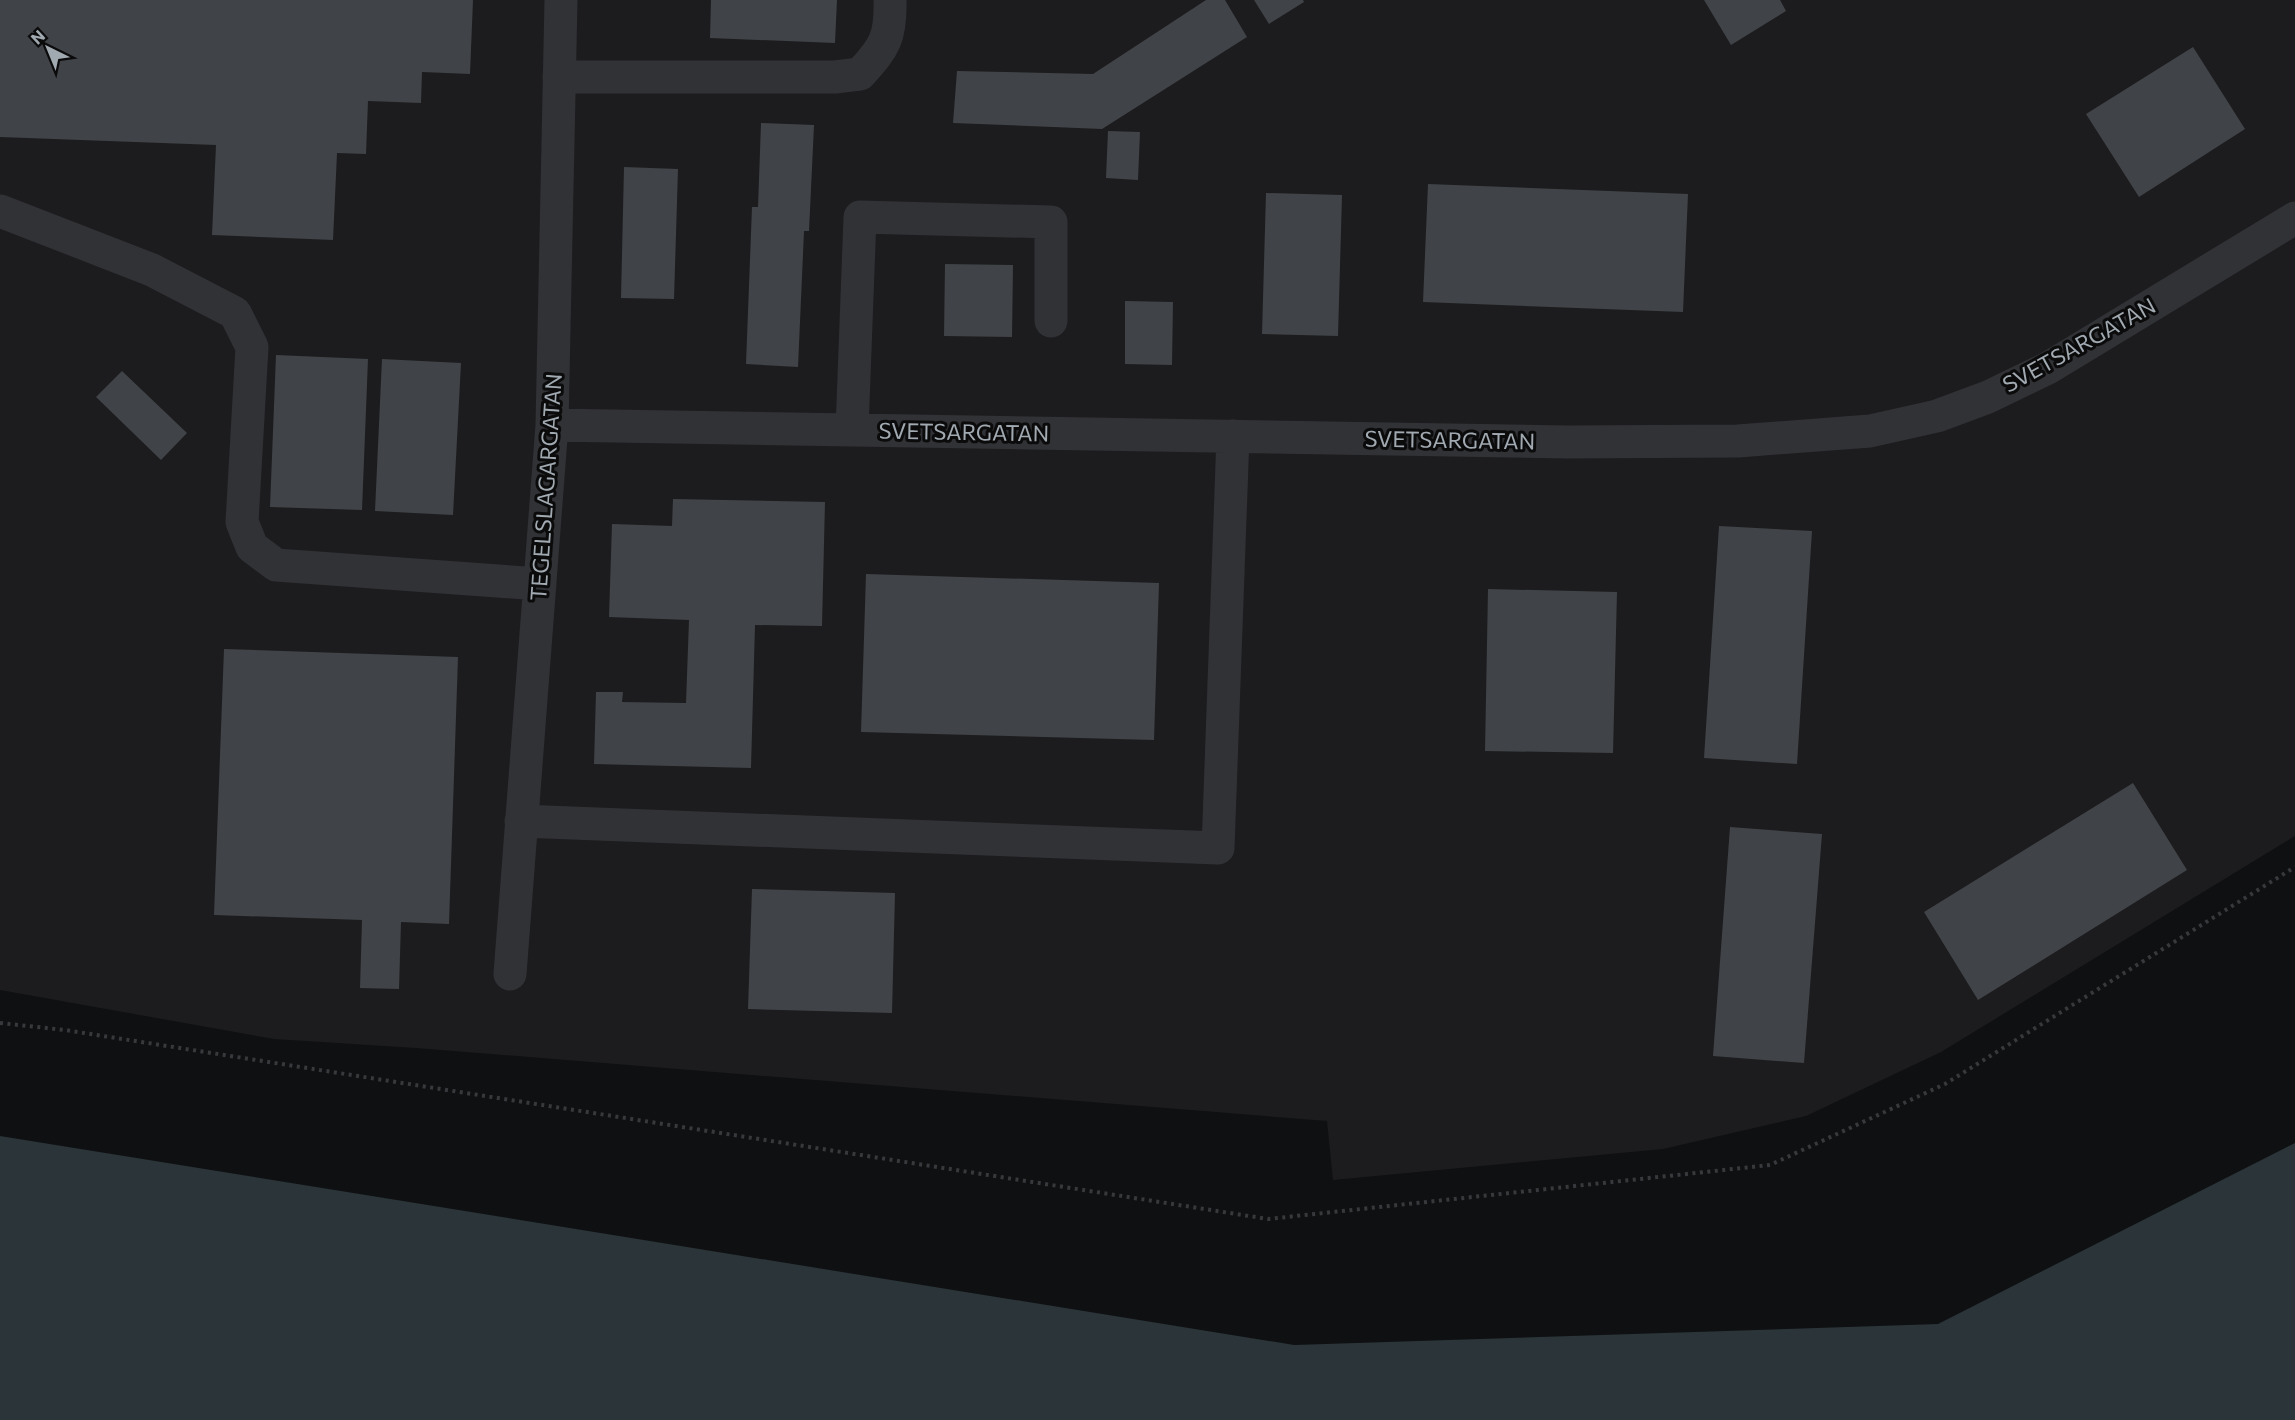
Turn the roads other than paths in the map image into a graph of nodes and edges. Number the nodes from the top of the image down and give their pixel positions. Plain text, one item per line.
1 (561, 0) edge
2 (890, 0) edge
3 (559, 77) junction
4 (0, 211) edge
5 (2295, 218) edge
6 (1051, 321) dead end
7 (552, 425) junction
8 (852, 430) junction
9 (1233, 436) junction
10 (540, 584) junction
11 (521, 821) junction
12 (510, 974) dead end

1 - 3 street, TEGELSLAGARGATAN
2 - 3 street
3 - 7 street, TEGELSLAGARGATAN
4 - 10 street
5 - 9 street, SVETSARGATAN
6 - 8 street
7 - 8 street, SVETSARGATAN
7 - 10 street, TEGELSLAGARGATAN
8 - 9 street, SVETSARGATAN
9 - 11 street
10 - 11 street, TEGELSLAGARGATAN
11 - 12 street, TEGELSLAGARGATAN

